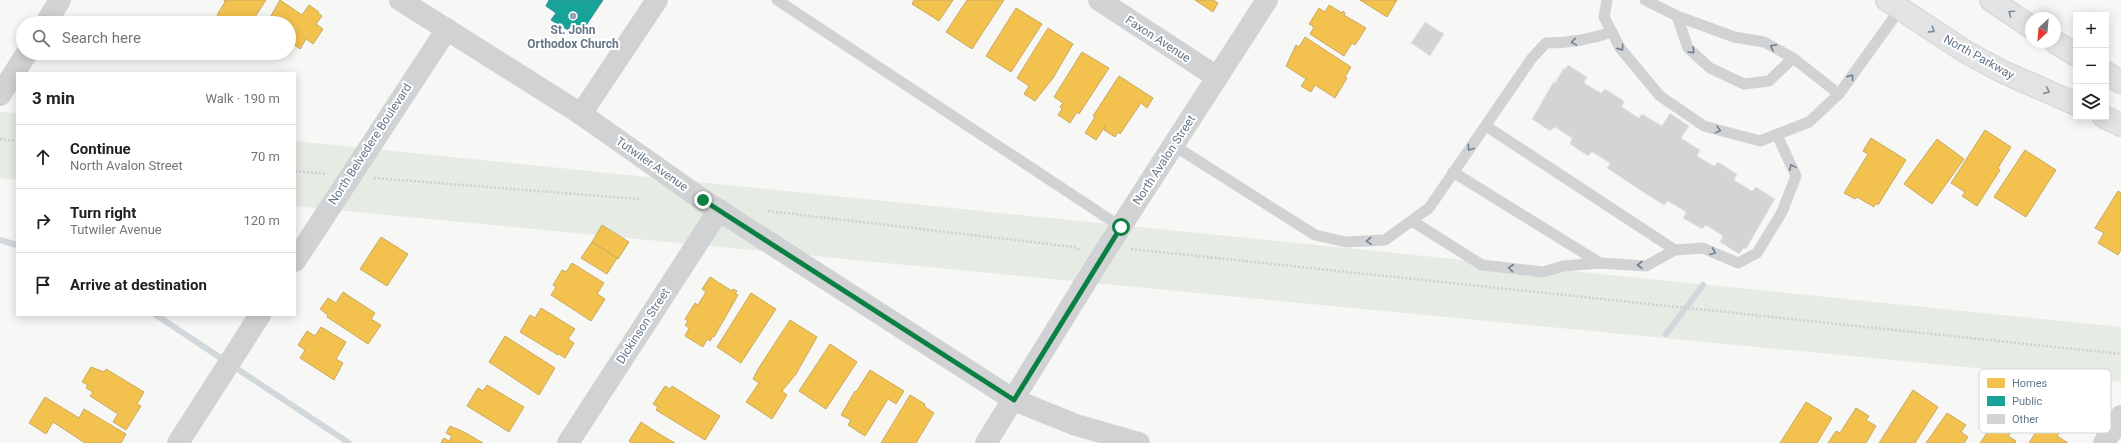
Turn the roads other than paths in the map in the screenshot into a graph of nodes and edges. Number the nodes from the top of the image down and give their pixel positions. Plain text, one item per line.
1 (60, 0) edge
2 (400, 0) edge
3 (657, 0) edge
4 (776, 0) edge
5 (1099, 0) edge
6 (1267, 0) edge
7 (1607, 0) edge
8 (1645, 0) edge
9 (1991, 0) edge
10 (1893, 4) edge
11 (50, 16) edge
12 (1677, 16) junction
13 (2025, 23) edge
14 (447, 28) junction
15 (1612, 32) junction
16 (2061, 46) edge
17 (2073, 53) edge
18 (1793, 58) junction
19 (22, 60) edge
20 (2109, 73) edge
21 (2109, 74) edge
22 (2121, 75) edge
23 (1217, 77) junction
24 (2121, 82) edge
25 (1839, 94) junction
26 (0, 95) edge
27 (2073, 103) edge
28 (581, 114) junction
29 (2109, 119) edge
30 (2121, 124) edge
31 (1486, 126) junction
32 (1777, 135) junction
33 (1173, 145) junction
34 (1453, 172) junction
35 (719, 210) junction
36 (1412, 220) junction
37 (1121, 227) junction
38 (1676, 250) junction
39 (296, 259) edge
40 (1600, 263) junction
41 (259, 316) edge
42 (1014, 400) junction
43 (2121, 416) edge
44 (2111, 432) edge
45 (2110, 433) edge
46 (178, 443) edge
47 (568, 443) edge
48 (986, 443) edge
49 (1139, 443) edge
50 (2104, 443) edge

1 - 11 street
2 - 14 street, Tutwiler Avenue
3 - 28 street
4 - 37 lane
5 - 23 street, Faxon Avenue
6 - 23 street, North Avalon Street
7 - 15 lane
8 - 12 lane
13 -> 9 main road
25 -> 10 lane
10 -> 27 main road, North Parkway
18 -> 12 lane
12 -> 18 lane
14 - 28 street, Tutwiler Avenue
14 - 39 street, North Belvedere Boulevard
15 -> 31 lane
15 -> 32 lane
16 - 17 main road
18 - 25 lane
19 - 26 street
20 - 22 main road
21 - 24 main road
23 - 33 street, North Avalon Street
25 - 32 lane
28 - 35 street, Tutwiler Avenue
29 - 30 main road
31 -> 34 lane
31 - 38 lane
38 -> 32 lane
36 -> 33 lane
33 - 37 street, North Avalon Street
34 - 36 lane
34 - 40 lane
35 - 42 street, Tutwiler Avenue
35 - 47 street, Dickinson Street
40 -> 36 lane
37 - 42 street, North Avalon Street
38 -> 40 lane
41 - 46 street
42 - 48 street, North Avalon Street
42 - 49 street, Tutwiler Avenue
43 - 44 street
45 - 50 street

